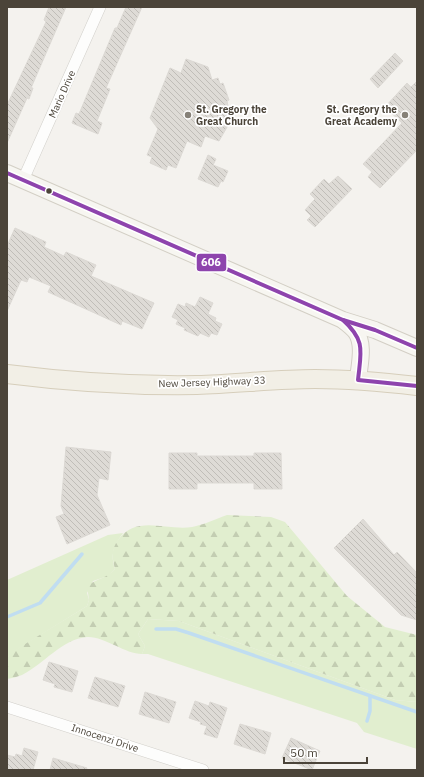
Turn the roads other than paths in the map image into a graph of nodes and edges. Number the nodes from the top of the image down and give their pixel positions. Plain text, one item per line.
1 (100, 7) edge
2 (7, 173) edge
3 (24, 180) junction
4 (343, 320) junction
5 (417, 348) edge
6 (7, 374) edge
7 (358, 380) junction
8 (417, 386) edge
9 (7, 707) edge
10 (203, 770) edge

1 - 3 street, Mario Drive
2 - 3 street
3 - 4 street
4 - 5 street
4 - 7 street
6 - 7 main road, New Jersey Highway 33
7 - 8 main road, New Jersey Highway 33
9 - 10 street, Innocenzi Drive

